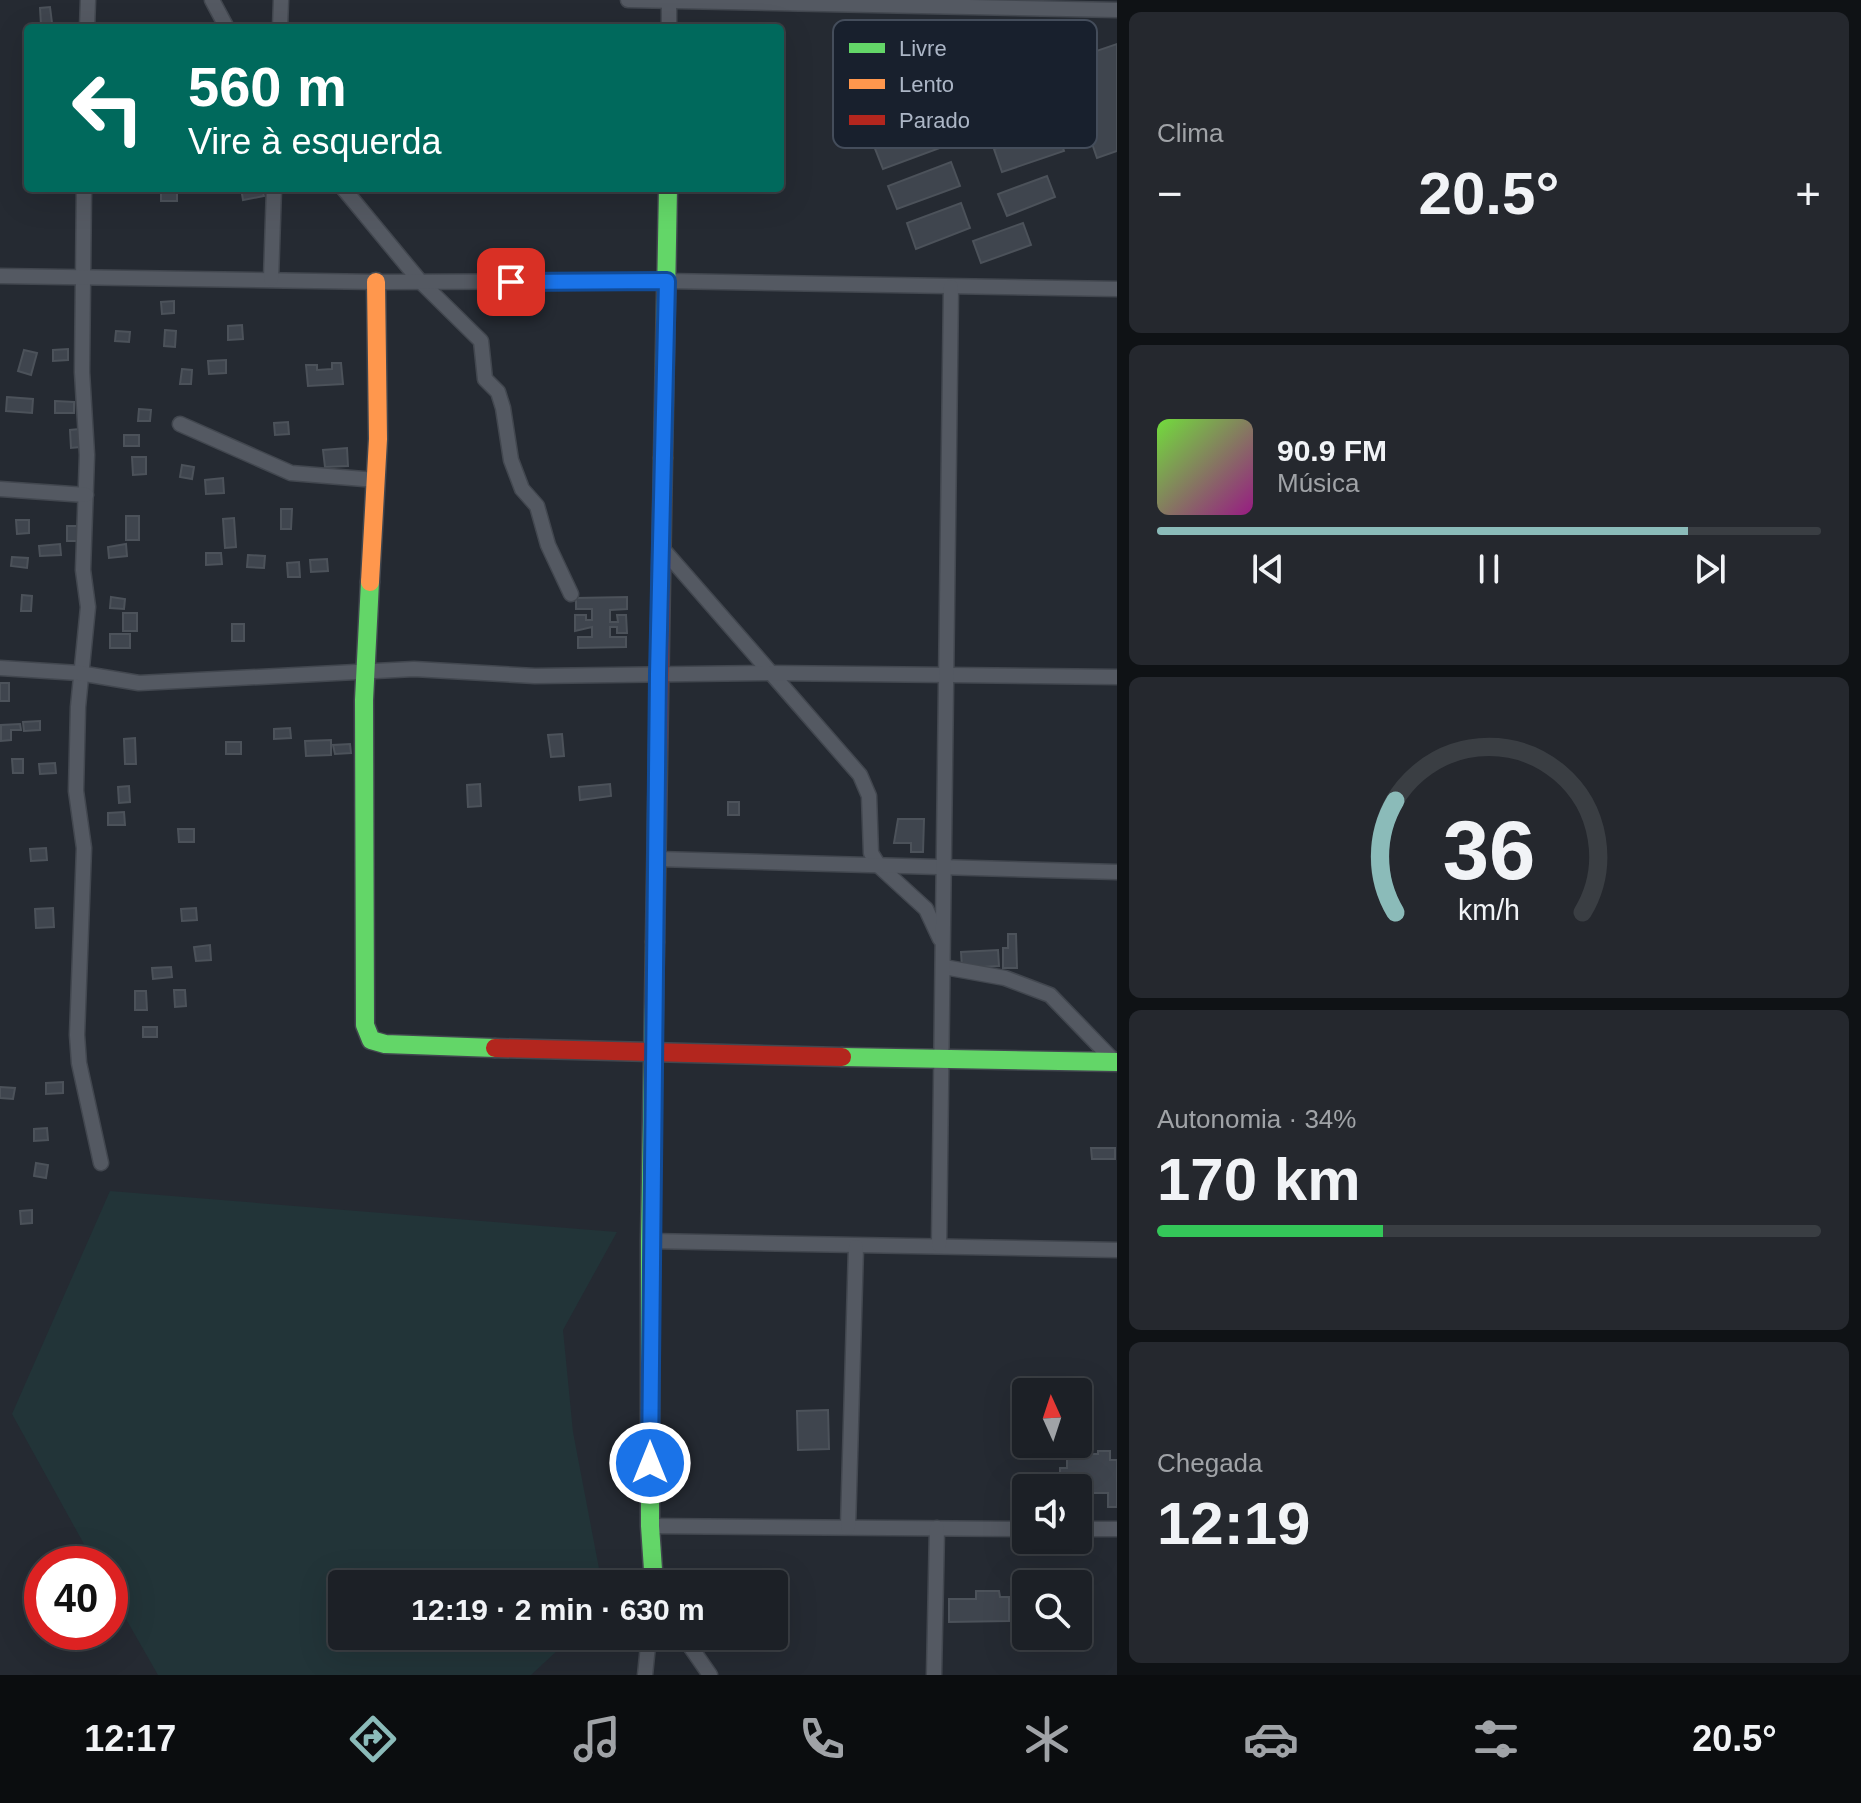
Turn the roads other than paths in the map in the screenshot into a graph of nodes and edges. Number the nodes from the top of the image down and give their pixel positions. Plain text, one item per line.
1 (88, 0) edge
2 (212, 0) edge
3 (281, 0) edge
4 (628, 0) edge
5 (669, 0) edge
6 (874, 3) edge
7 (931, 4) edge
8 (1117, 10) edge
9 (87, 24) edge
10 (225, 24) edge
11 (280, 24) edge
12 (669, 24) edge
13 (84, 192) edge
14 (274, 192) edge
15 (346, 192) edge
16 (668, 192) edge
17 (0, 276) edge
18 (85, 278) junction
19 (271, 279) junction
20 (419, 280) junction
21 (667, 281) junction
22 (376, 282) junction
23 (951, 287) junction
24 (1117, 289) edge
25 (180, 424) dead end
26 (376, 480) junction
27 (0, 489) edge
28 (86, 495) junction
29 (660, 545) junction
30 (571, 594) dead end
31 (0, 668) edge
32 (368, 672) junction
33 (79, 673) junction
34 (769, 673) junction
35 (658, 674) junction
36 (949, 676) junction
37 (1117, 677) edge
38 (658, 859) junction
39 (879, 866) junction
40 (945, 866) junction
41 (1117, 872) edge
42 (944, 961) junction
43 (655, 1051) junction
44 (943, 1058) junction
45 (1116, 1063) edge
46 (101, 1163) dead end
47 (650, 1241) junction
48 (939, 1245) junction
49 (856, 1247) junction
50 (1117, 1250) edge
51 (650, 1526) junction
52 (848, 1527) junction
53 (937, 1528) junction
54 (1012, 1529) edge
55 (1092, 1529) edge
56 (1117, 1529) edge
57 (654, 1570) edge
58 (648, 1650) edge
59 (693, 1650) edge
60 (645, 1675) edge
61 (710, 1675) edge
62 (934, 1675) edge

1 - 9 street
2 - 10 street
3 - 11 street
4 - 5 street
5 - 6 street
5 - 12 street
6 - 7 street
7 - 8 street
13 - 18 street
14 - 19 street
15 - 20 street
16 - 21 street
17 - 18 street
18 - 19 street
18 - 28 street
19 - 22 street
20 - 21 street
20 - 22 street
20 - 30 street
21 - 23 street
21 - 29 street
22 - 26 street
23 - 24 street
23 - 36 street
25 - 26 street
26 - 32 street
27 - 28 street
28 - 33 street
29 - 34 street
29 - 35 street
31 - 33 street
32 - 33 street
32 - 35 street
32 - 43 street
33 - 46 street
34 - 35 street
34 - 36 street
34 - 39 street
35 - 38 street
36 - 37 street
36 - 40 street
38 - 39 street
38 - 43 street
39 - 40 street
39 - 42 street
40 - 41 street
40 - 42 street
42 - 44 street
42 - 45 street
43 - 44 street
43 - 47 street
44 - 45 street
44 - 48 street
47 - 49 street
47 - 51 street
48 - 49 street
48 - 50 street
49 - 52 street
51 - 52 street
51 - 57 street
52 - 53 street
53 - 54 street
53 - 62 street
55 - 56 street
58 - 60 street
59 - 61 street

